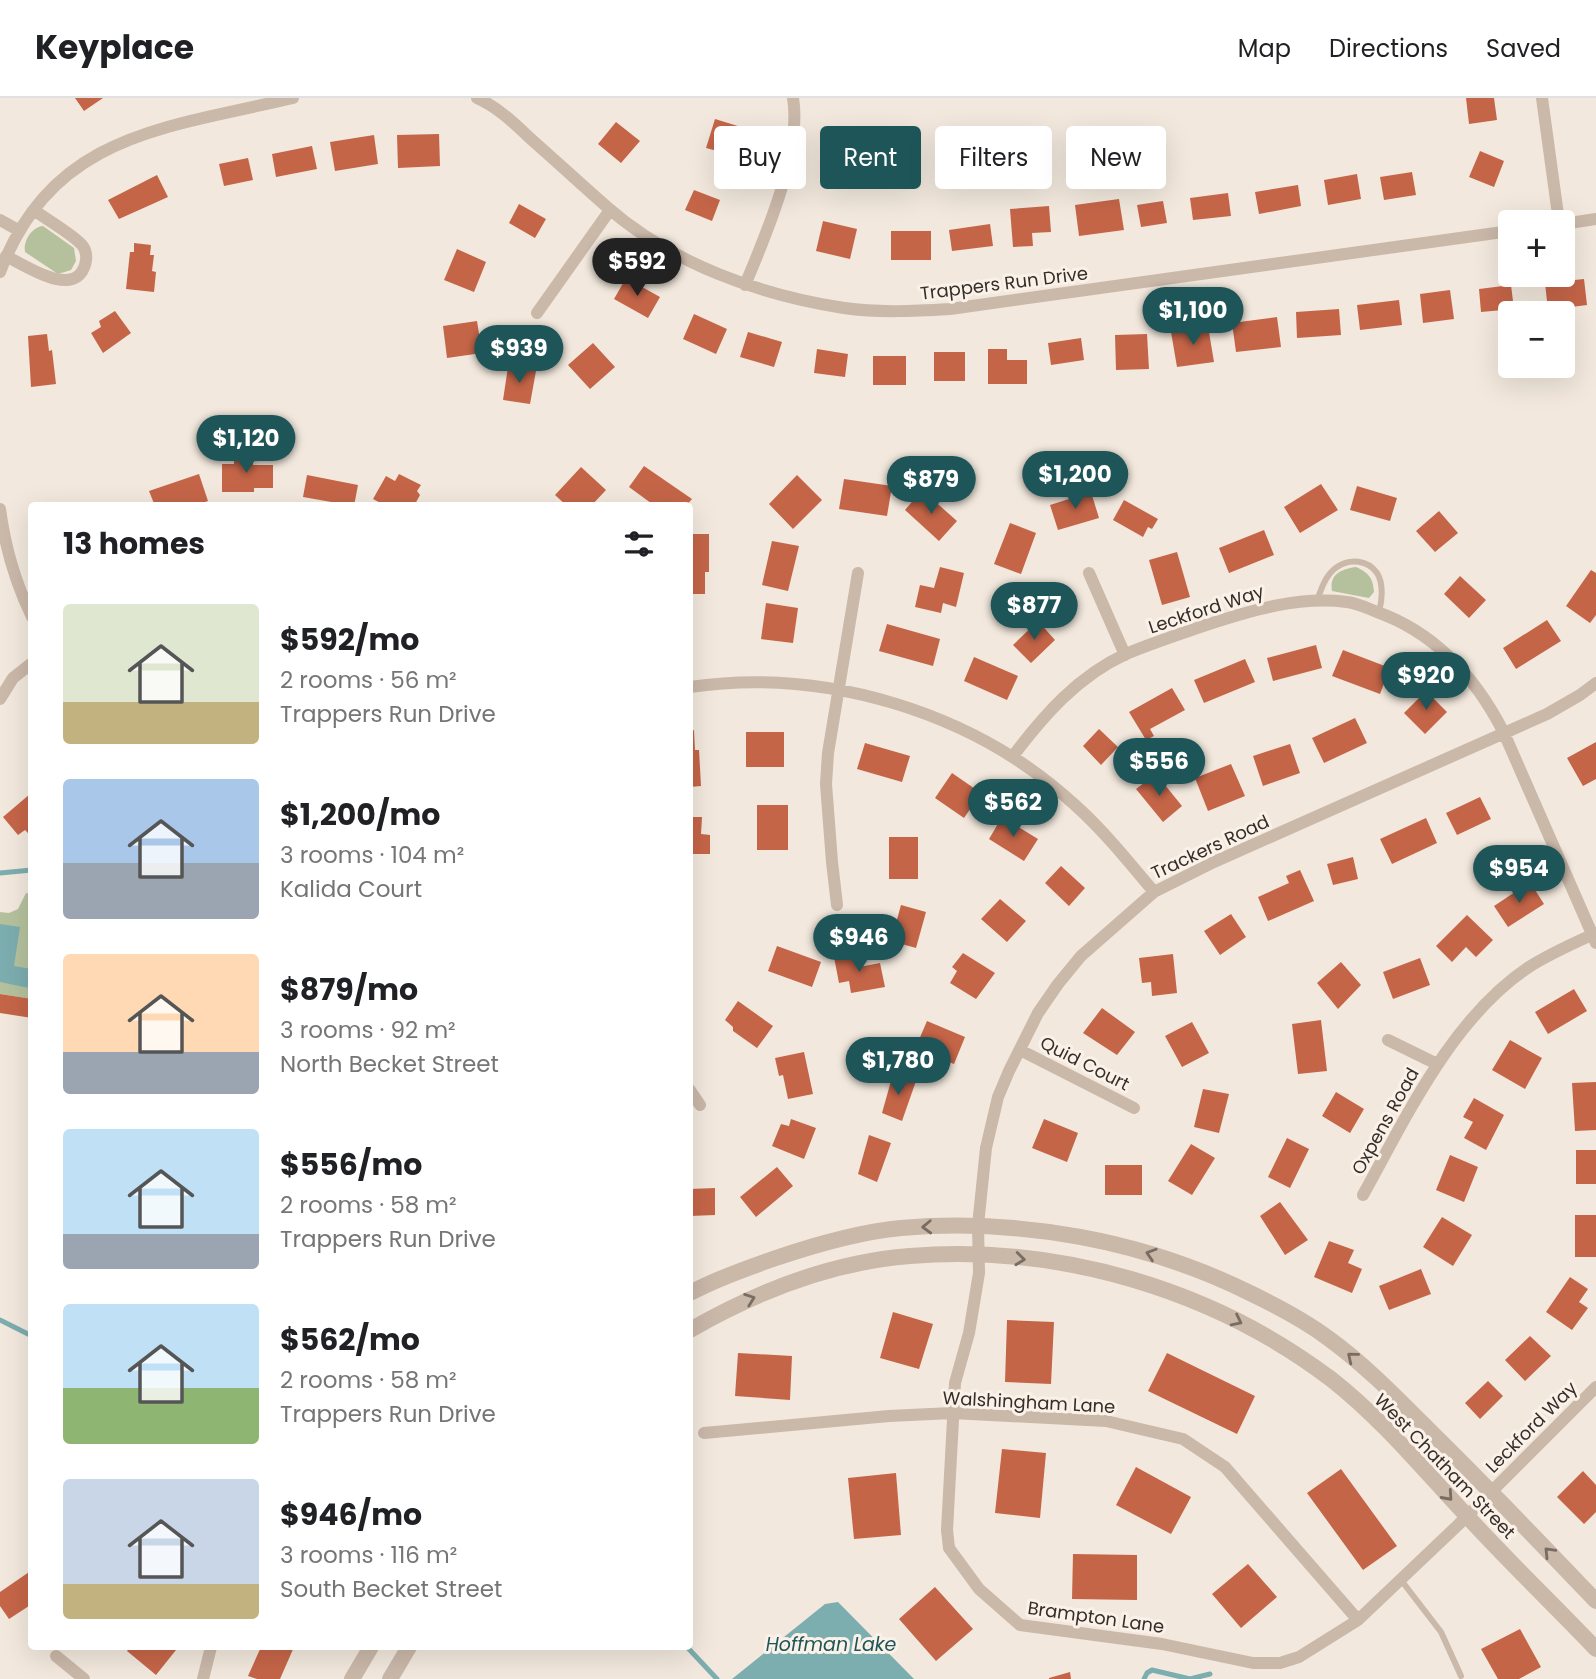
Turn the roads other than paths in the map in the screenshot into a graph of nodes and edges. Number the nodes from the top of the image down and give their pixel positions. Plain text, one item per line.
1 (293, 98) edge
2 (477, 98) edge
3 (793, 98) edge
4 (1542, 98) edge
5 (34, 210) junction
6 (610, 210) junction
7 (1559, 210) edge
8 (1596, 219) edge
9 (0, 220) edge
10 (1575, 221) edge
11 (18, 230) junction
12 (1498, 233) edge
13 (6, 256) junction
14 (0, 272) edge
15 (745, 285) junction
16 (537, 313) dead end
17 (0, 509) edge
18 (858, 573) dead end
19 (1089, 573) dead end
20 (1317, 601) junction
21 (28, 609) edge
22 (1379, 612) junction
23 (1125, 655) junction
24 (28, 666) edge
25 (1596, 683) edge
26 (693, 687) edge
27 (838, 691) junction
28 (0, 699) edge
29 (1504, 733) junction
30 (1013, 756) junction
31 (1154, 891) junction
32 (837, 905) dead end
33 (1595, 937) edge
34 (1388, 1040) dead end
35 (1020, 1050) junction
36 (1437, 1064) junction
37 (693, 1094) edge
38 (700, 1105) dead end
39 (1133, 1108) dead end
40 (1363, 1195) dead end
41 (978, 1225) junction
42 (980, 1254) junction
43 (693, 1292) edge
44 (693, 1328) edge
45 (1596, 1387) edge
46 (952, 1413) junction
47 (704, 1433) dead end
48 (1491, 1492) junction
49 (1466, 1516) junction
50 (1400, 1579) junction
51 (1596, 1601) edge
52 (1358, 1620) junction
53 (1596, 1649) edge
54 (210, 1650) edge
55 (369, 1650) edge
56 (407, 1650) edge
57 (56, 1656) dead end
58 (1461, 1675) dead end
59 (84, 1679) edge
60 (203, 1679) edge
61 (352, 1679) edge
62 (390, 1679) edge

1 - 5 street
2 - 6 street, Trappers Run Drive
3 - 15 street
4 - 7 street
5 - 11 street
5 - 13 street
6 - 15 street, Trappers Run Drive
6 - 16 street
8 - 10 street
9 - 11 street
11 - 13 street
12 - 15 street, Trappers Run Drive
13 - 14 street
17 - 21 street
18 - 27 street
19 - 23 street
20 - 22 street, Leckford Way
20 - 22 lane
20 - 23 street, Leckford Way
22 - 29 street, Leckford Way
23 - 30 street, Leckford Way
24 - 28 street
25 - 29 street, Trackers Road
26 - 27 street
27 - 30 street
27 - 32 street
29 - 31 street, Trackers Road
29 - 33 street, Leckford Way
30 - 31 street
31 - 35 street, Trackers Road
33 - 36 street, Oxpens Road
34 - 36 street, Oxpens Road
35 - 39 street, Quid Court
35 - 41 street, Trackers Road
36 - 40 street, Oxpens Road
37 - 38 street
41 - 42 street, Brampton Lane
41 -> 43 street, West Chatham Street
48 -> 41 street, West Chatham Street
44 -> 42 street, West Chatham Street
42 - 46 street, Brampton Lane
42 -> 49 street, West Chatham Street
45 - 48 street, Leckford Way
46 - 47 street, Walshingham Lane
46 - 52 street, Walshingham Lane
46 - 52 street, Brampton Lane
48 - 49 street, Brampton Lane
51 -> 48 street, West Chatham Street
49 - 50 street, Brampton Lane
49 - 53 street, West Chatham Street
50 - 52 street, Brampton Lane
50 - 58 lane
54 - 60 street
55 - 61 street
56 - 62 street
57 - 59 street

